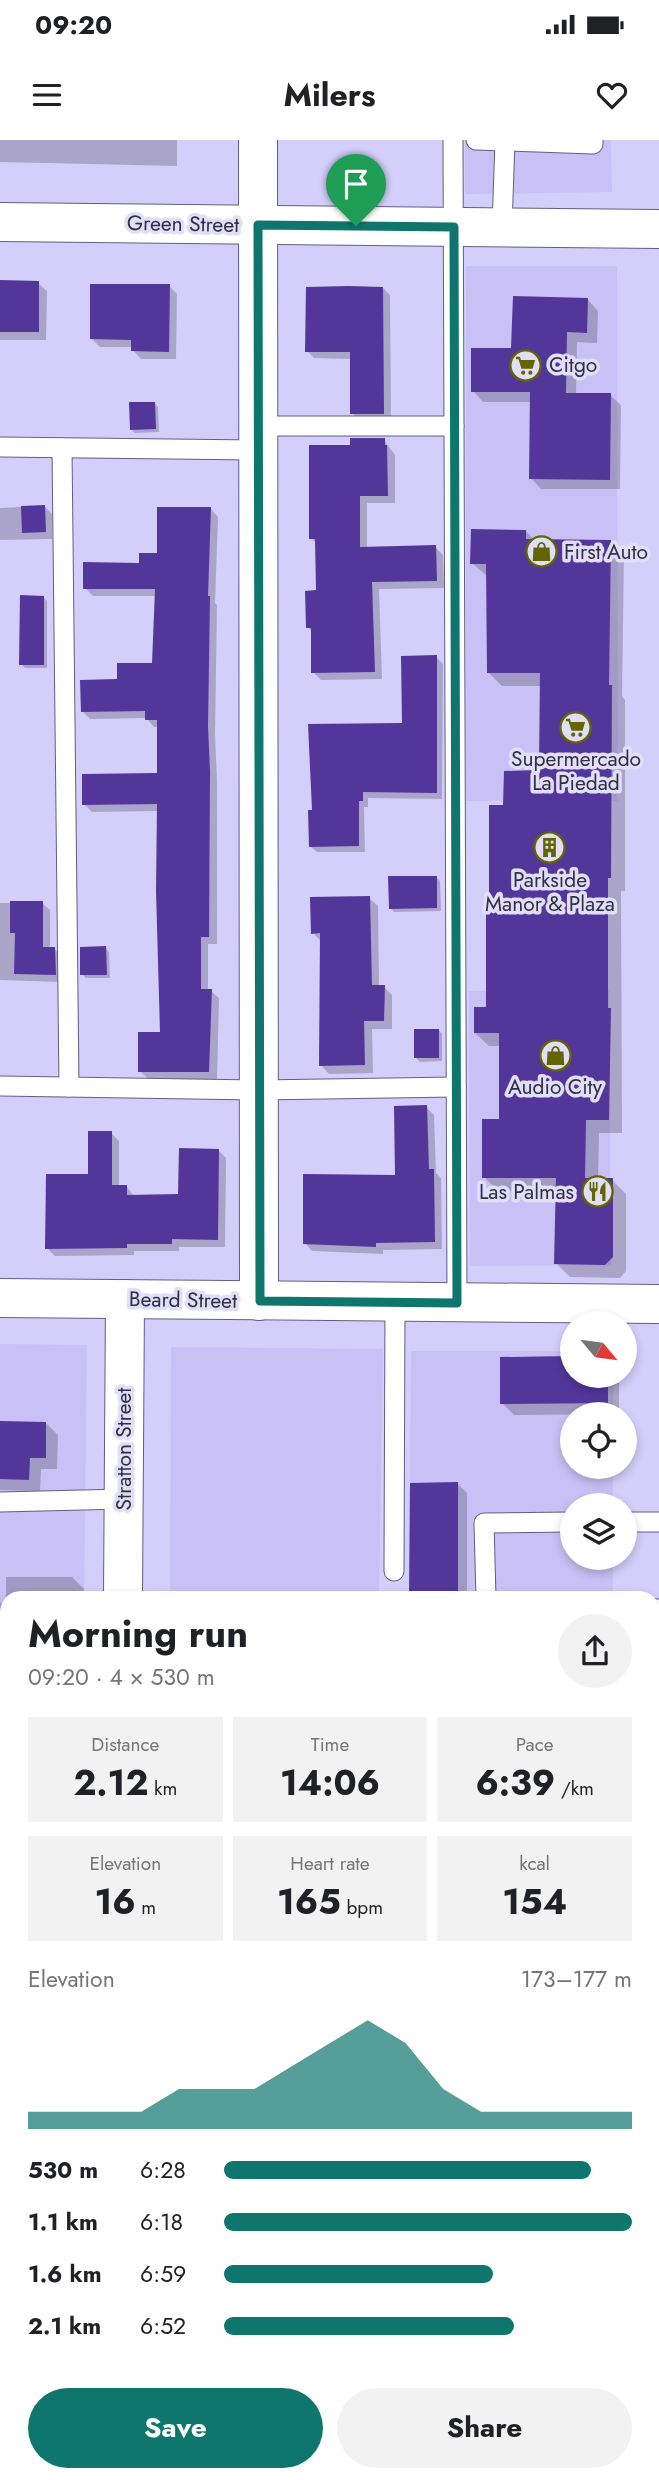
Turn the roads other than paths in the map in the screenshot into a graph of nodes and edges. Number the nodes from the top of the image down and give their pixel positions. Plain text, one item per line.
1 (258, 140) edge
2 (453, 140) edge
3 (476, 140) edge
4 (593, 140) edge
5 (505, 141) edge
6 (0, 222) edge
7 (258, 225) junction
8 (454, 227) junction
9 (502, 227) junction
10 (659, 229) edge
11 (454, 426) junction
12 (258, 438) junction
13 (0, 447) edge
14 (62, 448) junction
15 (0, 1086) edge
16 (69, 1087) junction
17 (456, 1087) junction
18 (259, 1090) junction
19 (0, 1298) edge
20 (125, 1299) junction
21 (260, 1301) junction
22 (395, 1303) junction
23 (457, 1303) junction
24 (659, 1304) edge
25 (124, 1499) junction
26 (0, 1502) edge
27 (560, 1522) edge
28 (637, 1522) edge
29 (659, 1522) edge
30 (394, 1571) dead end
31 (124, 1591) edge
32 (486, 1591) edge

1 - 7 street
2 - 8 lane
3 - 5 lane
4 - 5 lane
5 - 9 lane
6 - 7 street, Green Street
7 - 8 street, Green Street
7 - 12 street
8 - 9 street, Green Street
8 - 11 lane
9 - 10 street, Green Street
11 - 12 lane
11 - 17 lane
12 - 14 lane
12 - 18 street
13 - 14 lane
14 - 16 lane
15 - 16 lane
16 - 18 lane
17 - 18 lane
17 - 23 lane
18 - 21 street
19 - 20 street, Beard Street
20 - 21 street, Beard Street
20 - 25 street, Stratton Street
21 - 22 street, Beard Street
22 - 23 street, Beard Street
22 - 30 lane
23 - 24 street, Beard Street
25 - 26 lane
25 - 31 street, Stratton Street
27 - 32 lane
28 - 29 lane

